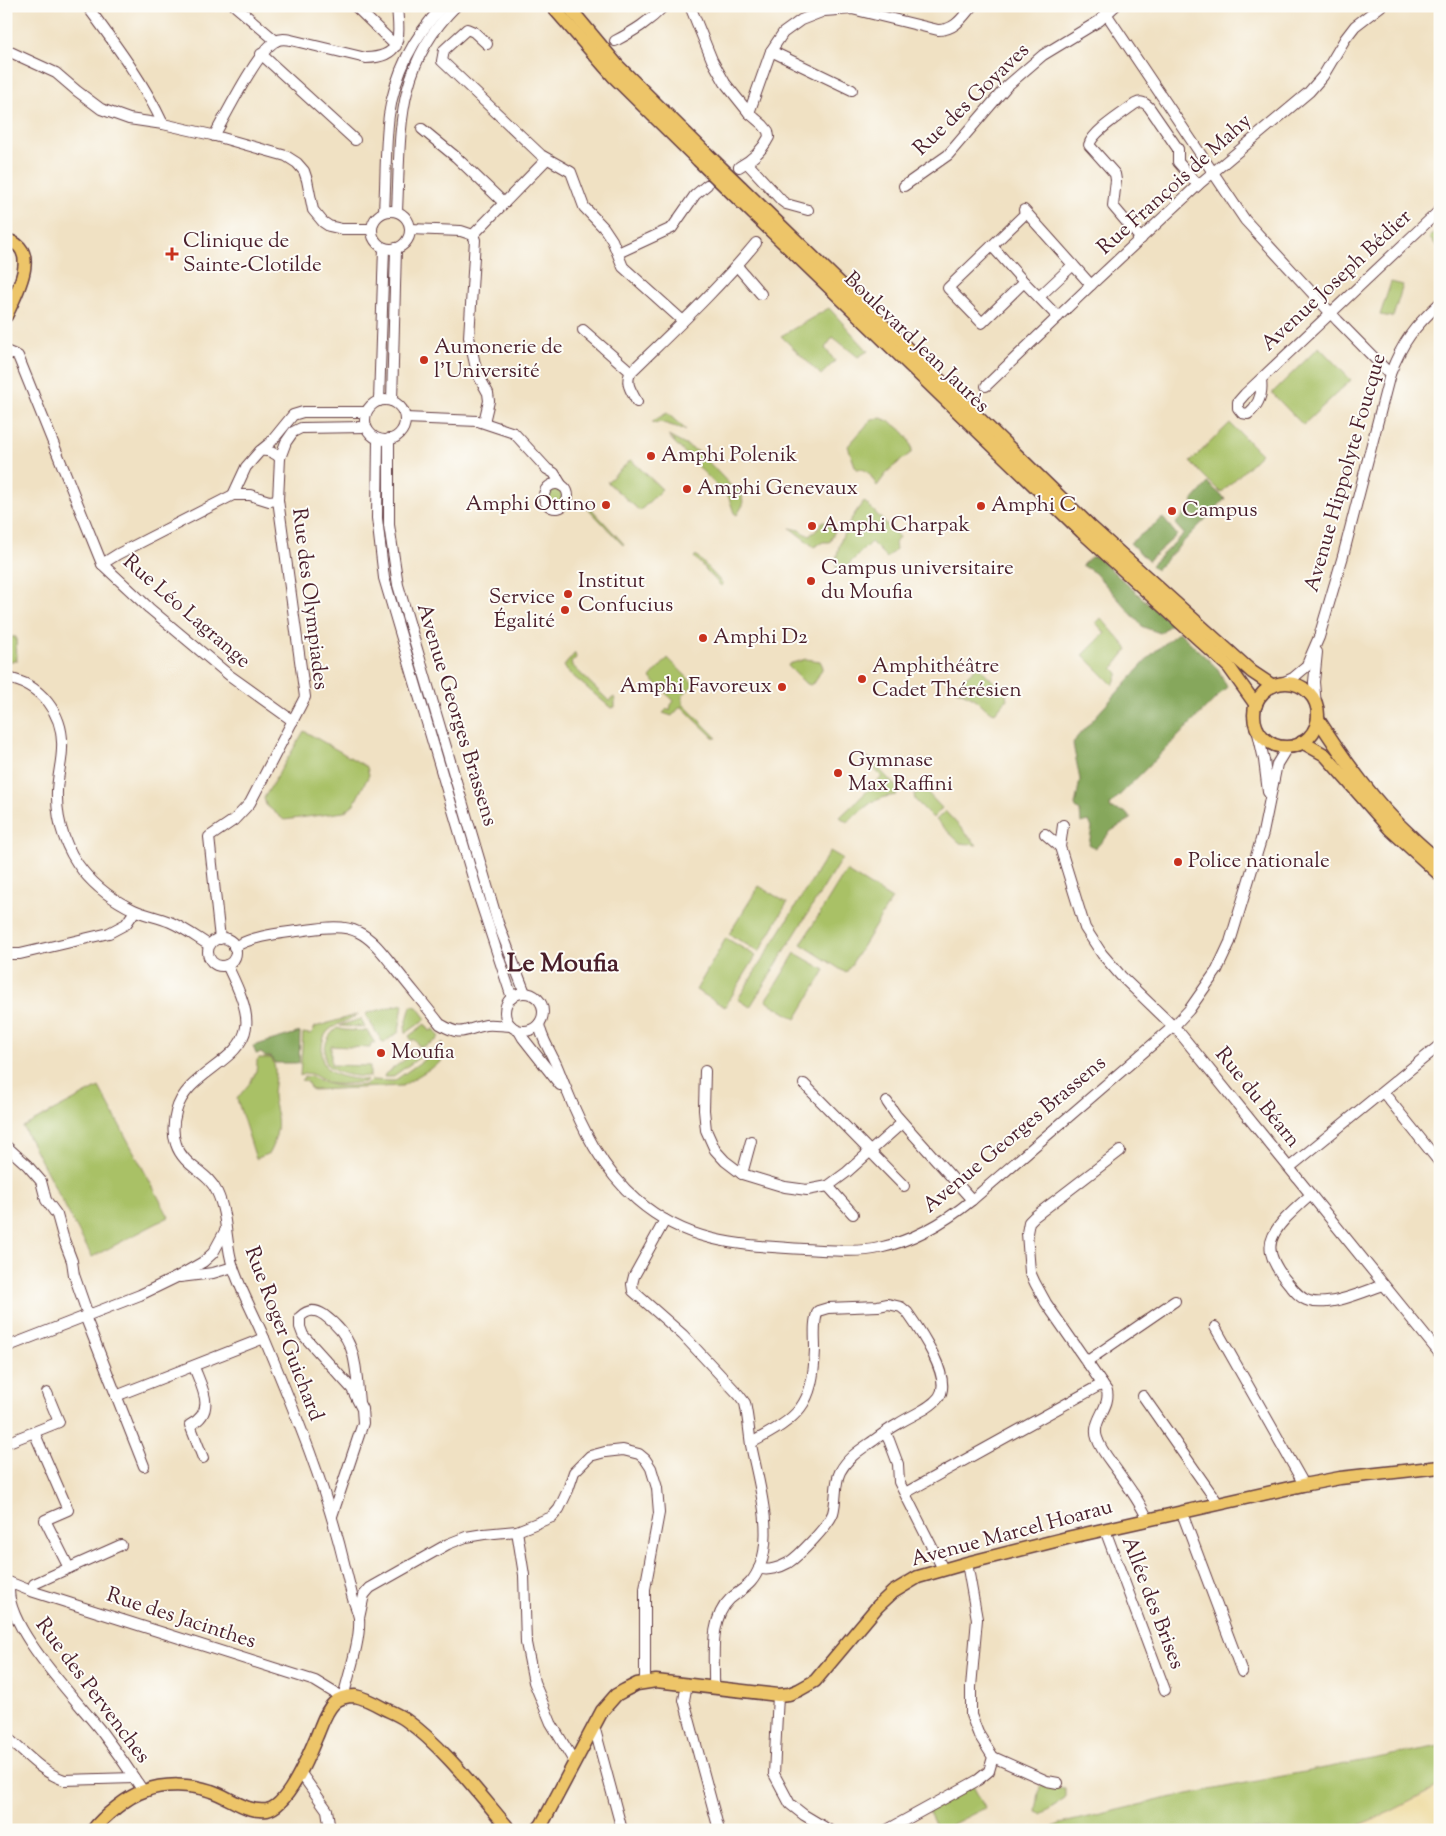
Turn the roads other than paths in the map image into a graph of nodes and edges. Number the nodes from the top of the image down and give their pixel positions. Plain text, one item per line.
1 (87, 6) edge
2 (235, 6) edge
3 (355, 6) edge
4 (397, 6) edge
5 (443, 6) edge
6 (456, 6) edge
7 (552, 6) edge
8 (568, 6) edge
9 (664, 6) edge
10 (690, 6) edge
11 (972, 6) edge
12 (1115, 6) edge
13 (1381, 6) edge
14 (1104, 11) edge
15 (615, 40) dead end
16 (276, 41) junction
17 (487, 44) dead end
18 (396, 46) junction
19 (6, 50) edge
20 (771, 51) junction
21 (261, 54) junction
22 (852, 90) dead end
23 (749, 113) junction
24 (163, 124) junction
25 (422, 128) dead end
26 (214, 136) junction
27 (355, 140) dead end
28 (702, 157) junction
29 (547, 159) junction
30 (1213, 173) junction
31 (707, 185) dead end
32 (1198, 185) junction
33 (904, 186) dead end
34 (737, 190) junction
35 (504, 203) junction
36 (808, 210) dead end
37 (1440, 210) edge
38 (384, 211) junction
39 (397, 211) junction
40 (371, 229) junction
41 (410, 229) junction
42 (473, 234) junction
43 (1141, 239) junction
44 (6, 240) edge
45 (756, 243) dead end
46 (992, 246) junction
47 (384, 248) junction
48 (396, 248) junction
49 (618, 253) junction
50 (1073, 265) junction
51 (737, 266) junction
52 (1024, 282) junction
53 (1091, 285) junction
54 (761, 294) dead end
55 (1039, 297) junction
56 (1439, 305) edge
57 (1332, 314) junction
58 (6, 316) edge
59 (1058, 317) junction
60 (683, 321) junction
61 (582, 330) dead end
62 (6, 351) edge
63 (632, 372) junction
64 (1390, 374) junction
65 (1261, 380) dead end
66 (986, 386) dead end
67 (379, 401) junction
68 (392, 401) junction
69 (637, 402) dead end
70 (366, 412) junction
71 (405, 418) junction
72 (484, 422) junction
73 (366, 426) junction
74 (378, 439) junction
75 (390, 439) junction
76 (260, 451) junction
77 (280, 458) junction
78 (244, 476) junction
79 (557, 485) dead end
80 (233, 494) junction
81 (250, 495) junction
82 (278, 500) junction
83 (102, 564) junction
84 (1319, 637) junction
85 (6, 678) edge
86 (1278, 684) junction
87 (1256, 705) junction
88 (1317, 712) junction
89 (293, 721) junction
90 (1256, 724) junction
91 (1302, 742) junction
92 (1288, 746) junction
93 (1270, 802) junction
94 (1063, 825) dead end
95 (1045, 834) dead end
96 (1060, 848) junction
97 (1440, 862) edge
98 (1440, 875) edge
99 (135, 911) junction
100 (220, 939) junction
101 (209, 945) junction
102 (234, 947) junction
103 (6, 954) edge
104 (228, 965) junction
105 (525, 993) junction
106 (509, 1003) junction
107 (539, 1024) junction
108 (487, 1025) junction
109 (1174, 1026) junction
110 (515, 1028) junction
111 (1440, 1045) edge
112 (705, 1070) dead end
113 (804, 1084) dead end
114 (1383, 1092) junction
115 (569, 1095) junction
116 (887, 1102) dead end
117 (902, 1123) junction
118 (751, 1141) dead end
119 (6, 1146) edge
120 (870, 1151) junction
121 (1120, 1151) dead end
122 (1440, 1163) edge
123 (1290, 1167) junction
124 (742, 1174) junction
125 (828, 1186) junction
126 (904, 1186) dead end
127 (1311, 1195) junction
128 (972, 1200) junction
129 (853, 1214) dead end
130 (665, 1220) junction
131 (225, 1231) junction
132 (213, 1253) junction
133 (232, 1262) junction
134 (178, 1277) junction
135 (1383, 1284) junction
136 (1175, 1301) dead end
137 (86, 1316) junction
138 (1215, 1327) dead end
139 (264, 1338) junction
140 (6, 1347) edge
141 (1440, 1354) edge
142 (1086, 1362) junction
143 (194, 1367) junction
144 (1102, 1384) junction
145 (47, 1393) dead end
146 (116, 1396) junction
147 (1143, 1396) dead end
148 (359, 1402) junction
149 (34, 1432) junction
150 (885, 1433) junction
151 (6, 1443) edge
152 (751, 1443) junction
153 (203, 1458) dead end
154 (144, 1466) dead end
155 (1440, 1467) edge
156 (1303, 1486) junction
157 (905, 1493) junction
158 (1217, 1505) junction
159 (1182, 1513) junction
160 (332, 1516) junction
161 (1148, 1520) junction
162 (1105, 1530) junction
163 (517, 1531) junction
164 (121, 1545) dead end
165 (967, 1563) junction
166 (68, 1568) junction
167 (760, 1568) junction
168 (943, 1569) junction
169 (8, 1582) edge
170 (31, 1591) junction
171 (359, 1618) junction
172 (1242, 1672) dead end
173 (645, 1682) junction
174 (687, 1684) junction
175 (714, 1687) junction
176 (1165, 1690) dead end
177 (778, 1695) junction
178 (343, 1698) junction
179 (594, 1726) junction
180 (6, 1737) edge
181 (993, 1757) junction
182 (575, 1763) junction
183 (300, 1772) junction
184 (134, 1778) junction
185 (1058, 1783) dead end
186 (143, 1791) junction
187 (93, 1830) edge
188 (330, 1830) edge
189 (510, 1830) edge
190 (537, 1830) edge
191 (622, 1830) edge
192 (719, 1830) edge
193 (829, 1830) edge
194 (887, 1830) edge

1 - 24 street
2 - 16 street
3 - 18 street
4 - 18 street
5 - 38 street
6 - 39 street
7 - 28 main road, Boulevard Jean Jaurès
8 - 28 main road, Boulevard Jean Jaurès
9 - 15 street
10 - 23 street
11 - 20 street
12 - 14 street, Rue des Goyaves
13 - 30 street, Rue François de Mahy
14 - 30 street
14 - 33 street, Rue des Goyaves
16 - 18 street
16 - 21 street
17 - 29 street
19 - 24 street
20 - 22 street
20 - 23 street
21 - 26 street
21 - 27 street
23 - 36 street
24 - 26 street
25 - 35 street
26 - 40 street
28 - 34 main road, Boulevard Jean Jaurès, bridge
29 - 35 street
29 - 49 street
30 - 32 street, Rue François de Mahy
30 - 57 street
31 - 49 street
32 - 43 street, Rue François de Mahy
32 - 43 street
34 - 86 main road, Boulevard Jean Jaurès
34 - 87 main road, Boulevard Jean Jaurès
35 - 42 street
37 - 57 street, Avenue Joseph Bédier
38 - 39 street
38 - 40 street
39 - 41 street
40 - 47 street
41 - 42 street
41 - 48 street
42 - 72 street
43 - 53 street, Rue François de Mahy
44 - 58 main road
45 - 51 street
46 - 50 street
46 - 52 street
46 - 52 street
47 - 48 street
47 - 67 street
48 - 68 street
49 - 60 street
50 - 53 street
50 - 55 street
51 - 54 street
51 - 60 street
52 - 55 street
53 - 59 street, Rue François de Mahy
55 - 59 street
56 - 64 street, Avenue Hippolyte Foucque
57 - 64 street
57 - 65 street, Avenue Joseph Bédier
59 - 66 street, Rue François de Mahy
60 - 63 street
61 - 63 street
62 - 83 street, Rue Léo Lagrange
63 - 69 street
64 - 84 street, Avenue Hippolyte Foucque
67 - 68 street
67 - 70 street
68 - 71 street
70 - 73 street
70 - 76 street
71 - 72 street
71 - 75 street
72 - 79 street
73 - 74 street
73 - 77 street
74 - 75 street
74 - 106 street, Avenue Georges Brassens
75 - 105 street, Avenue Georges Brassens
76 - 77 street
76 - 78 street
77 - 82 street
78 - 80 street
78 - 81 street
80 - 81 street
80 - 83 street
81 - 82 street
82 - 89 street, Rue des Olympiades
83 - 89 street, Rue Léo Lagrange
84 - 86 street, Avenue Hippolyte Foucque
84 - 88 street, Avenue Hippolyte Foucque
85 - 99 street
86 - 87 main road
86 - 88 main road, Boulevard Jean Jaurès
87 - 90 main road
88 - 91 main road
88 - 97 main road, Boulevard Jean Jaurès
89 - 100 street, Rue des Olympiades
90 - 92 main road
90 - 93 street, Avenue Georges Brassens
91 - 92 main road
91 - 98 main road
92 - 93 street, Avenue Georges Brassens
93 - 109 street, Avenue Georges Brassens
94 - 96 street
95 - 96 street
96 - 109 street, Rue du Béarn
99 - 101 street
99 - 103 street
100 - 101 street
100 - 102 street
101 - 104 street
102 - 104 street
102 - 108 street
104 - 131 street, Rue Roger Guichard
105 - 106 street
105 - 107 street
106 - 108 street
106 - 110 street
107 - 110 street
107 - 115 street, Avenue Georges Brassens
108 - 110 street
109 - 123 street, Rue du Béarn
109 - 128 street, Avenue Georges Brassens
110 - 115 street, Avenue Georges Brassens
111 - 114 street
112 - 124 street
113 - 120 street
114 - 122 street
114 - 123 street
115 - 130 street, Avenue Georges Brassens
116 - 117 street
117 - 120 street
117 - 128 street
118 - 124 street
119 - 137 street
120 - 125 street
120 - 126 street
121 - 142 street
123 - 127 street, Rue du Béarn
124 - 125 street
125 - 129 street
127 - 135 street, Rue du Béarn
127 - 135 street
128 - 130 street, Avenue Georges Brassens
130 - 152 street
131 - 132 street
131 - 133 street, Rue Roger Guichard
132 - 133 street
132 - 134 street
133 - 134 street
133 - 139 street, Rue Roger Guichard
134 - 137 street
135 - 141 street, Rue du Béarn
136 - 142 street
137 - 140 street
137 - 146 street
138 - 156 street
139 - 143 street
139 - 160 street, Rue Roger Guichard
142 - 144 street
143 - 146 street
143 - 153 street
144 - 157 street
144 - 161 street
145 - 149 street
146 - 154 street
147 - 158 street
148 - 148 street
148 - 160 street
149 - 151 street
149 - 166 street
150 - 152 street
150 - 157 street
150 - 167 street
152 - 167 street
155 - 156 main road, Avenue Marcel Hoarau
156 - 158 main road, Avenue Marcel Hoarau
157 - 168 street
158 - 159 main road, Avenue Marcel Hoarau
159 - 161 main road, Avenue Marcel Hoarau
159 - 172 street
160 - 171 street, Rue Roger Guichard
161 - 162 main road, Avenue Marcel Hoarau
162 - 165 main road, Avenue Marcel Hoarau
162 - 176 street, Allée des Brises
163 - 171 street
163 - 173 street
163 - 182 street
164 - 166 street
165 - 168 main road, Avenue Marcel Hoarau
165 - 181 street
166 - 170 street
167 - 175 street
168 - 177 main road, Avenue Marcel Hoarau
169 - 170 street, Rue des Jacinthes
169 - 184 street, Rue des Pervenches
170 - 178 street, Rue des Jacinthes
171 - 178 street, Rue Roger Guichard
173 - 174 main road, Avenue Marcel Hoarau
173 - 179 main road, Avenue Marcel Hoarau
174 - 175 main road, Avenue Marcel Hoarau
174 - 192 street
175 - 177 main road, Avenue Marcel Hoarau
177 - 193 street
178 - 183 main road
178 - 189 main road
179 - 182 main road, Avenue Marcel Hoarau
179 - 191 street
180 - 184 street
181 - 185 street
181 - 194 street
182 - 190 main road, Avenue Marcel Hoarau
183 - 186 main road
183 - 188 street
184 - 186 street, Rue des Pervenches
186 - 187 main road

